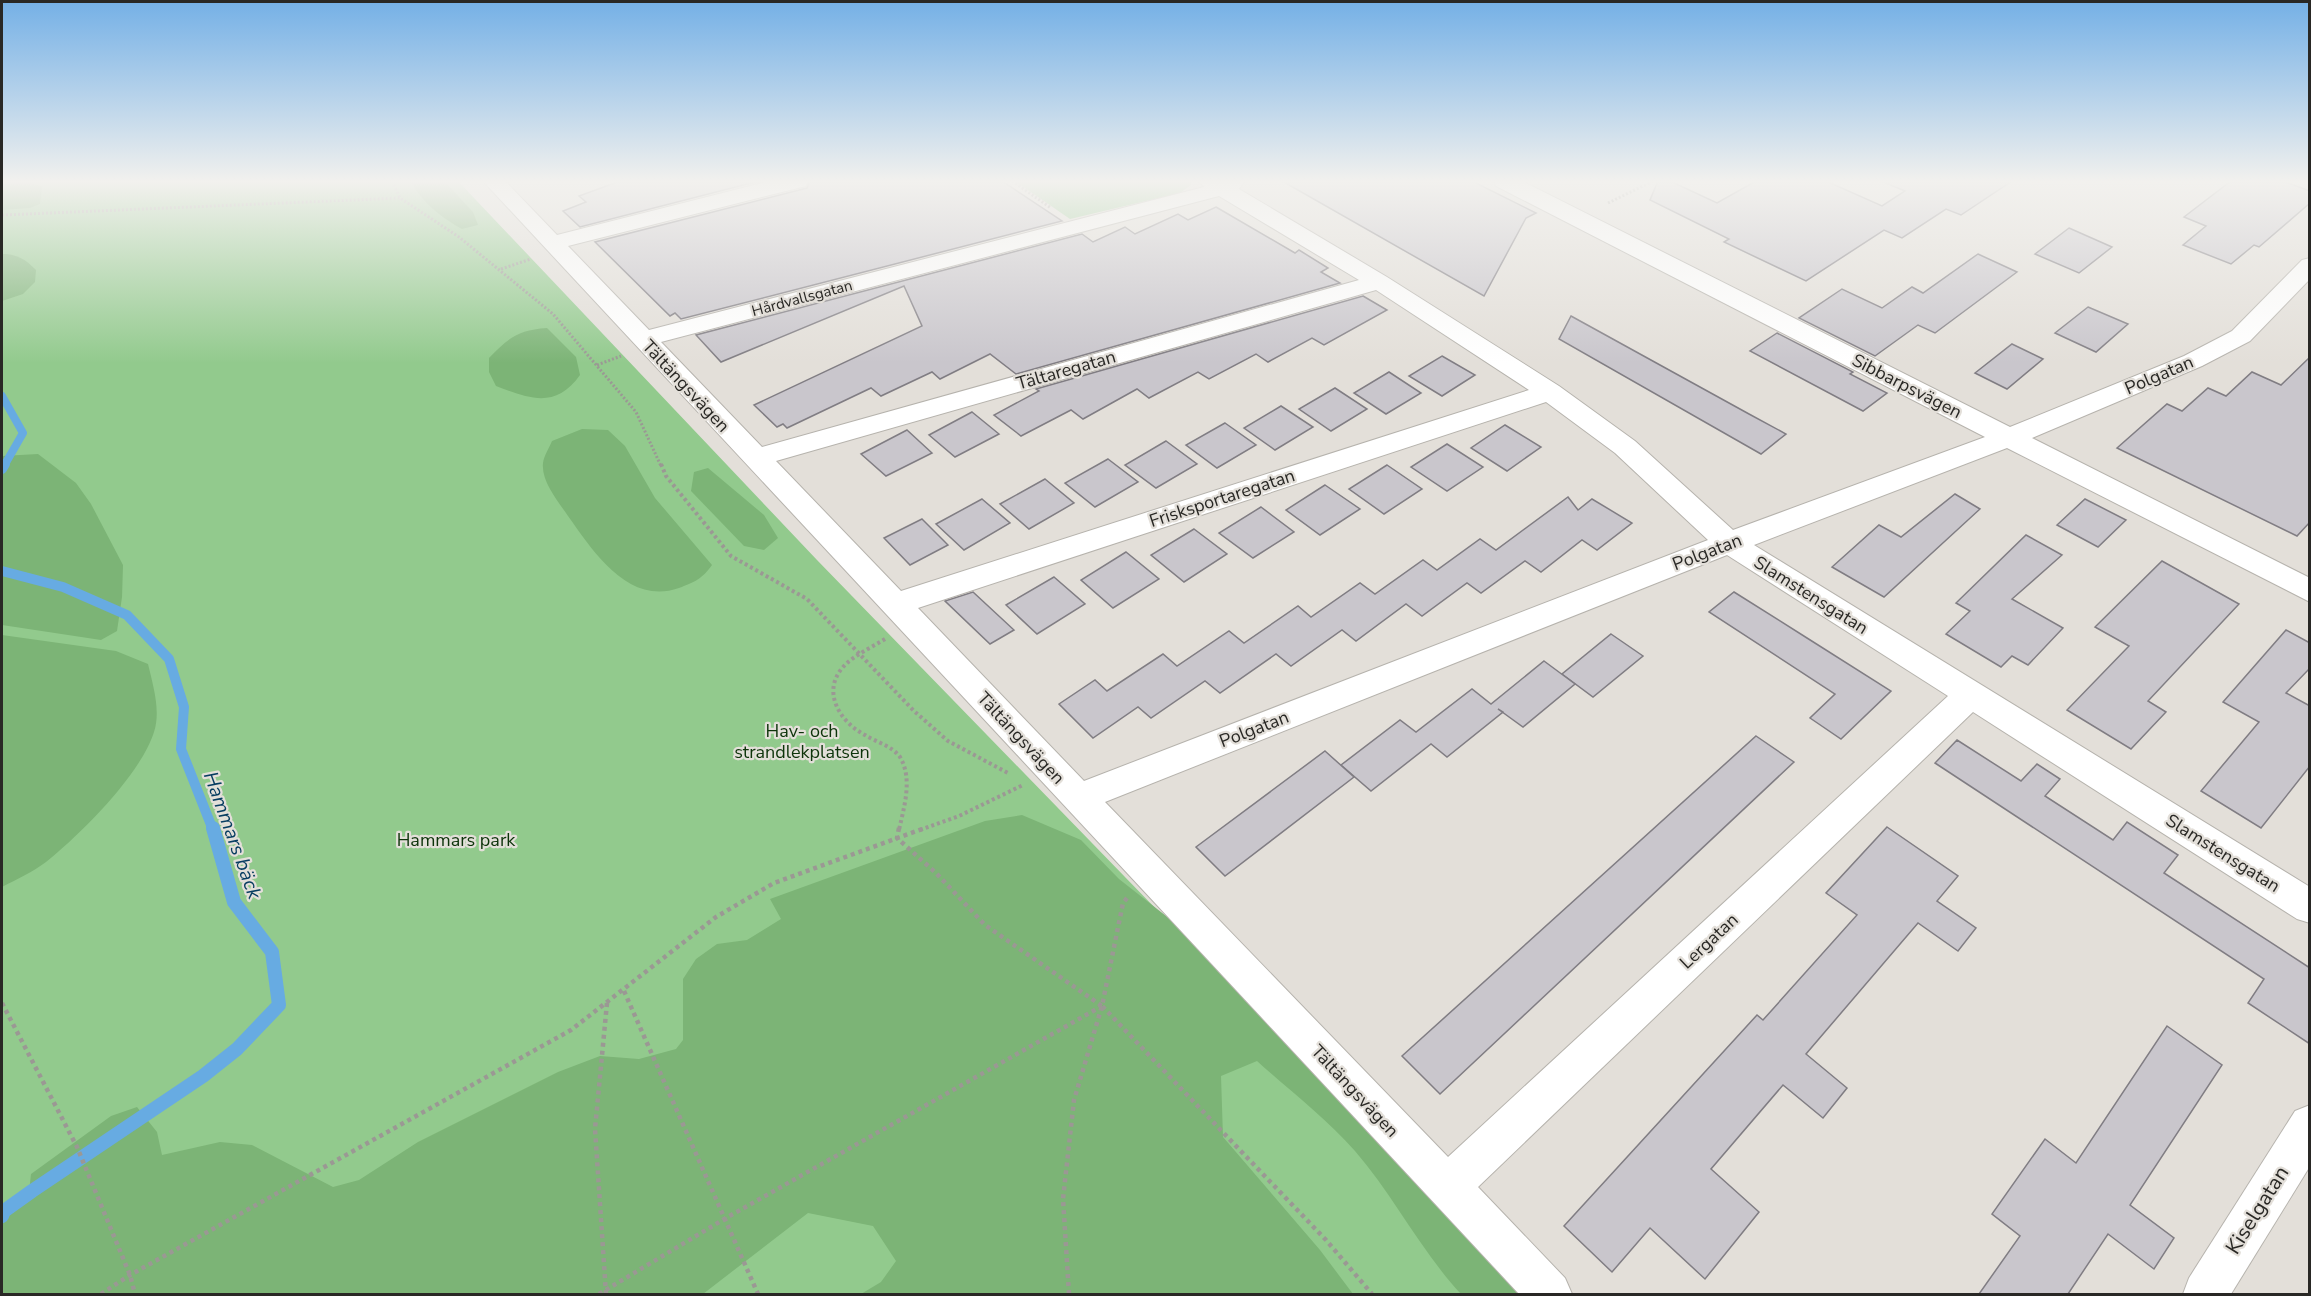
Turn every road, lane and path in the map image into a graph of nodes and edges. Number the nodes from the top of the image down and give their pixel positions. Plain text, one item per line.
1 (465, 241) edge
2 (557, 241) edge
3 (1018, 241) edge
4 (1314, 241) edge
5 (1623, 241) edge
6 (551, 243) joint
7 (2310, 265) edge
8 (1378, 282) junction
9 (643, 339) junction
10 (1550, 392) junction
11 (2009, 438) junction
12 (754, 458) junction
13 (1729, 543) junction
14 (2306, 584) edge
15 (903, 613) junction
16 (862, 656) junction
17 (1971, 695) junction
18 (1009, 774) dead end
19 (1018, 778) dead end
20 (1078, 798) junction
21 (897, 838) junction
22 (1147, 871) junction
23 (2310, 907) edge
24 (624, 991) junction
25 (607, 1003) junction
26 (2, 1004) edge
27 (1102, 1006) junction
28 (2310, 1126) edge
29 (1447, 1187) junction
30 (726, 1218) junction
31 (130, 1275) junction
32 (606, 1292) edge
33 (101, 1294) edge
34 (135, 1294) edge
35 (599, 1294) edge
36 (758, 1294) edge
37 (1069, 1294) edge
38 (1372, 1294) edge
39 (1549, 1294) edge
40 (2205, 1294) edge

1 - 16 path
2 - 6 street
3 - 9 street, Hårdvallsgatan
4 - 8 street, Slamstensgatan
5 - 11 street, Sibbarpsvägen
6 - 9 street, Tältängsvägen
7 - 11 street, Polgatan
8 - 10 street, Slamstensgatan
8 - 12 street, Tältaregatan
9 - 12 street, Tältängsvägen
10 - 13 street, Slamstensgatan
10 - 15 street, Frisksportaregatan
11 - 13 street, Polgatan
11 - 14 street, Sibbarpsvägen
12 - 15 street, Tältängsvägen
13 - 17 street, Slamstensgatan
13 - 20 street, Polgatan
15 - 16 path
15 - 20 street, Tältängsvägen
16 - 18 path
16 - 21 path
17 - 23 street, Slamstensgatan
17 - 29 street, Lergatan
19 - 21 path
20 - 22 street, Tältängsvägen
21 - 24 path
21 - 27 path
22 - 27 path
22 - 29 street, Tältängsvägen
24 - 25 path
24 - 30 path
25 - 31 path
25 - 32 path
26 - 31 path
27 - 30 path
27 - 37 path
27 - 38 path
28 - 40 street, Kiselgatan
29 - 39 street, Tältängsvägen
30 - 32 path
30 - 36 path
31 - 33 path
31 - 34 path
32 - 35 path

